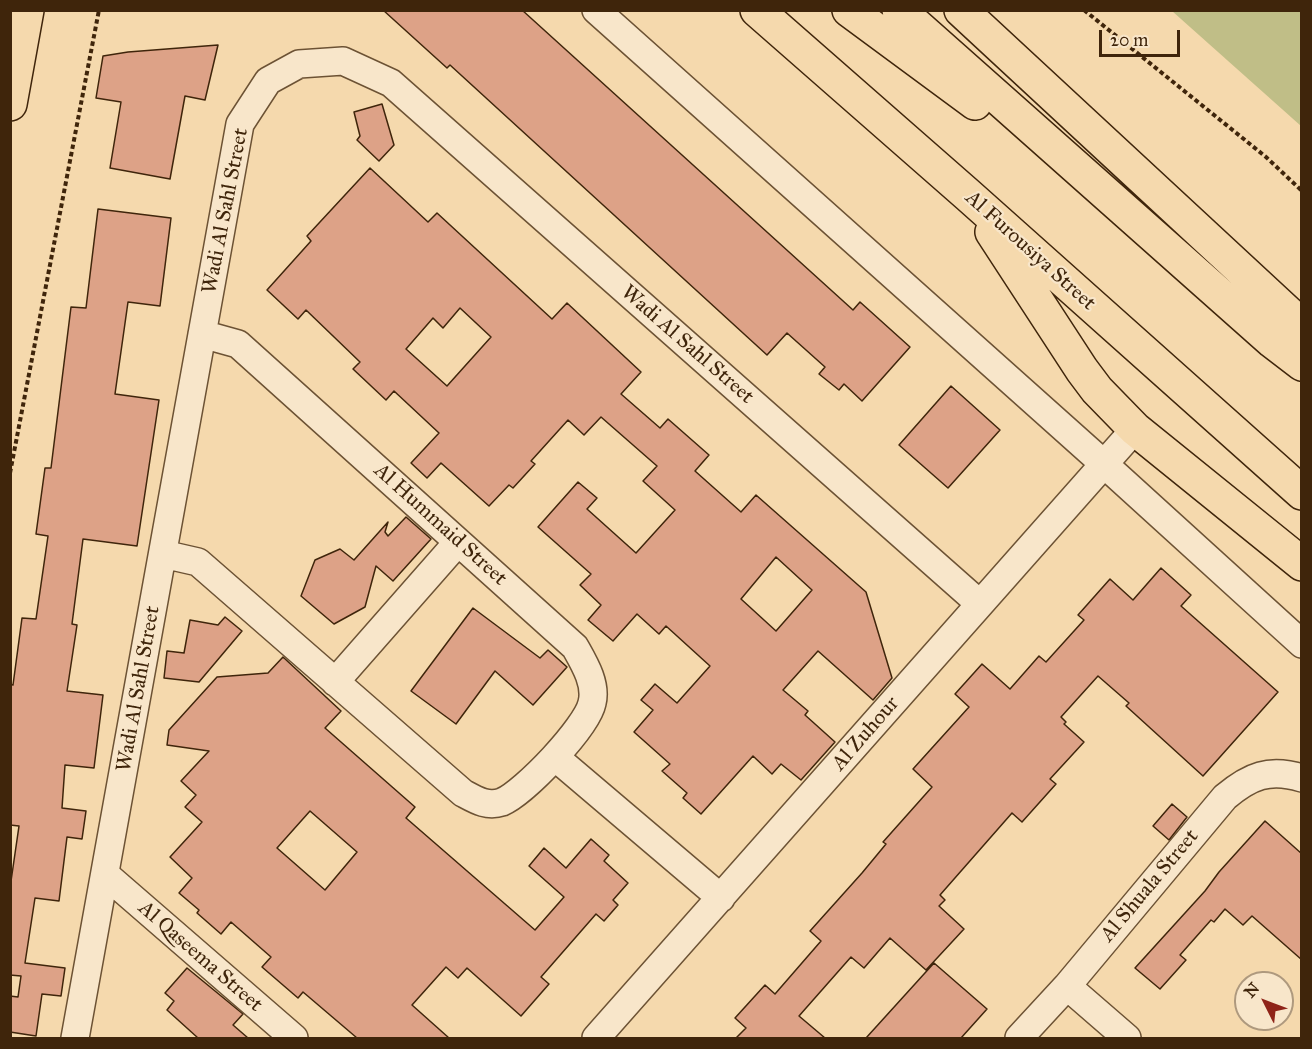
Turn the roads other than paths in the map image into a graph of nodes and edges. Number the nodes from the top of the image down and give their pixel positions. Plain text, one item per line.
1 (27, 10) edge
2 (596, 10) edge
3 (757, 10) edge
4 (849, 10) edge
5 (899, 10) edge
6 (961, 10) edge
7 (10, 104) edge
8 (968, 195) junction
9 (1143, 226) junction
10 (1302, 326) edge
11 (202, 334) junction
12 (1302, 364) edge
13 (1135, 429) junction
14 (1104, 464) junction
15 (1302, 493) edge
16 (458, 542) junction
17 (163, 554) junction
18 (1302, 564) edge
19 (980, 604) junction
20 (1302, 644) edge
21 (335, 682) junction
22 (555, 757) junction
23 (1302, 778) edge
24 (105, 875) junction
25 (721, 898) junction
26 (1066, 986) junction
27 (75, 1038) edge
28 (294, 1038) edge
29 (596, 1038) edge
30 (1019, 1038) edge
31 (1127, 1038) edge

1 - 7 main road
2 - 14 street
3 - 8 main road, Al Furousiya Street
4 - 9 main road
5 - 9 main road
6 - 10 main road
8 - 13 main road
8 - 15 main road, Al Furousiya Street
9 - 12 main road
11 - 16 street, Al Hummaid Street
11 - 17 street, Wadi Al Sahl Street
11 - 19 street, Wadi Al Sahl Street
13 - 14 street, Al Zuhour
13 - 18 main road
14 - 19 street, Al Zuhour
14 - 20 street
16 - 21 street
16 - 22 street, Al Hummaid Street
17 - 21 street, Al Hummaid Street
17 - 24 street, Wadi Al Sahl Street
19 - 25 street, Al Zuhour
21 - 22 street, Al Hummaid Street
22 - 25 street
23 - 26 street, Al Shuala Street
24 - 27 street, Wadi Al Sahl Street
24 - 28 street, Al Qaseema Street
25 - 29 street, Al Zuhour
26 - 30 street, Al Shuala Street
26 - 31 street

